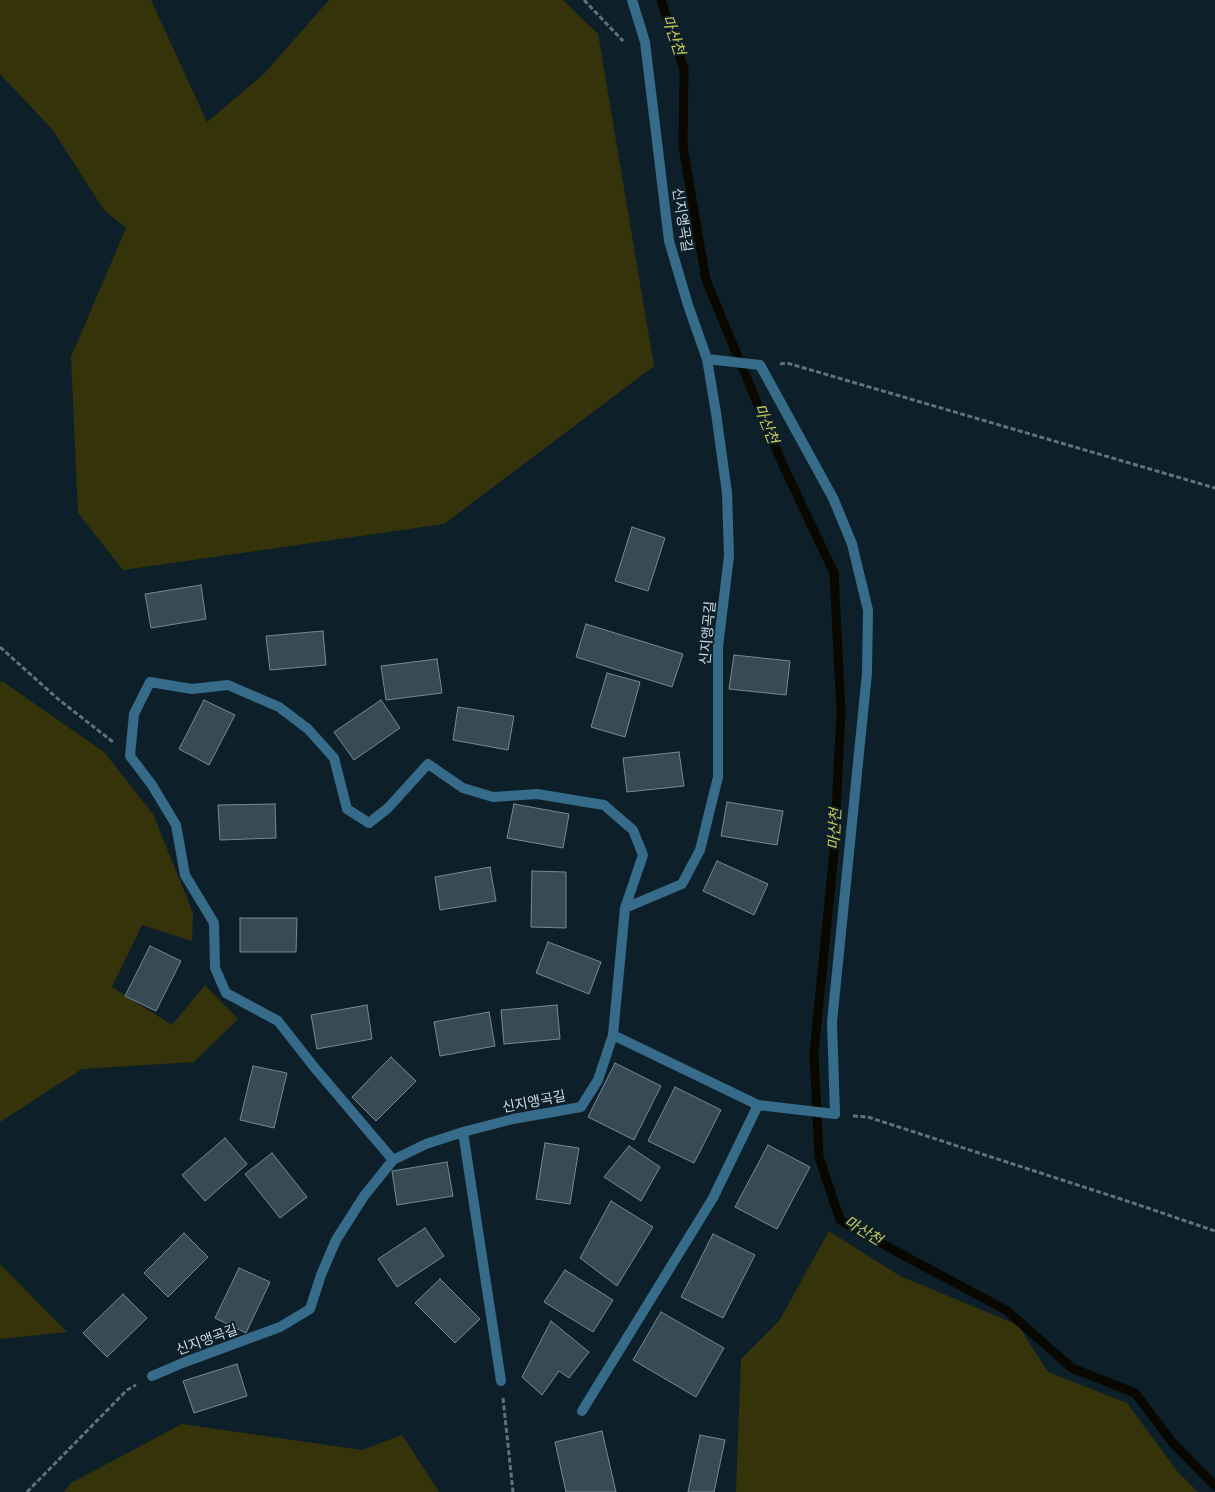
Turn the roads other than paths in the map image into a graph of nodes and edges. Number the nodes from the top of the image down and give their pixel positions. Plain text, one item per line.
1 (632, 0) edge
2 (707, 359) junction
3 (625, 908) junction
4 (613, 1035) junction
5 (758, 1106) junction
6 (463, 1132) junction
7 (393, 1160) junction
8 (152, 1376) road end
9 (502, 1381) road end
10 (582, 1411) dead end

1 - 2 street, 신지앵곡길
2 - 3 street, 신지앵곡길
2 - 5 street
3 - 4 street, 신지앵곡길
3 - 7 street
4 - 5 street
4 - 6 street, 신지앵곡길
5 - 10 street
6 - 7 street, 신지앵곡길
6 - 9 street
7 - 8 street, 신지앵곡길

